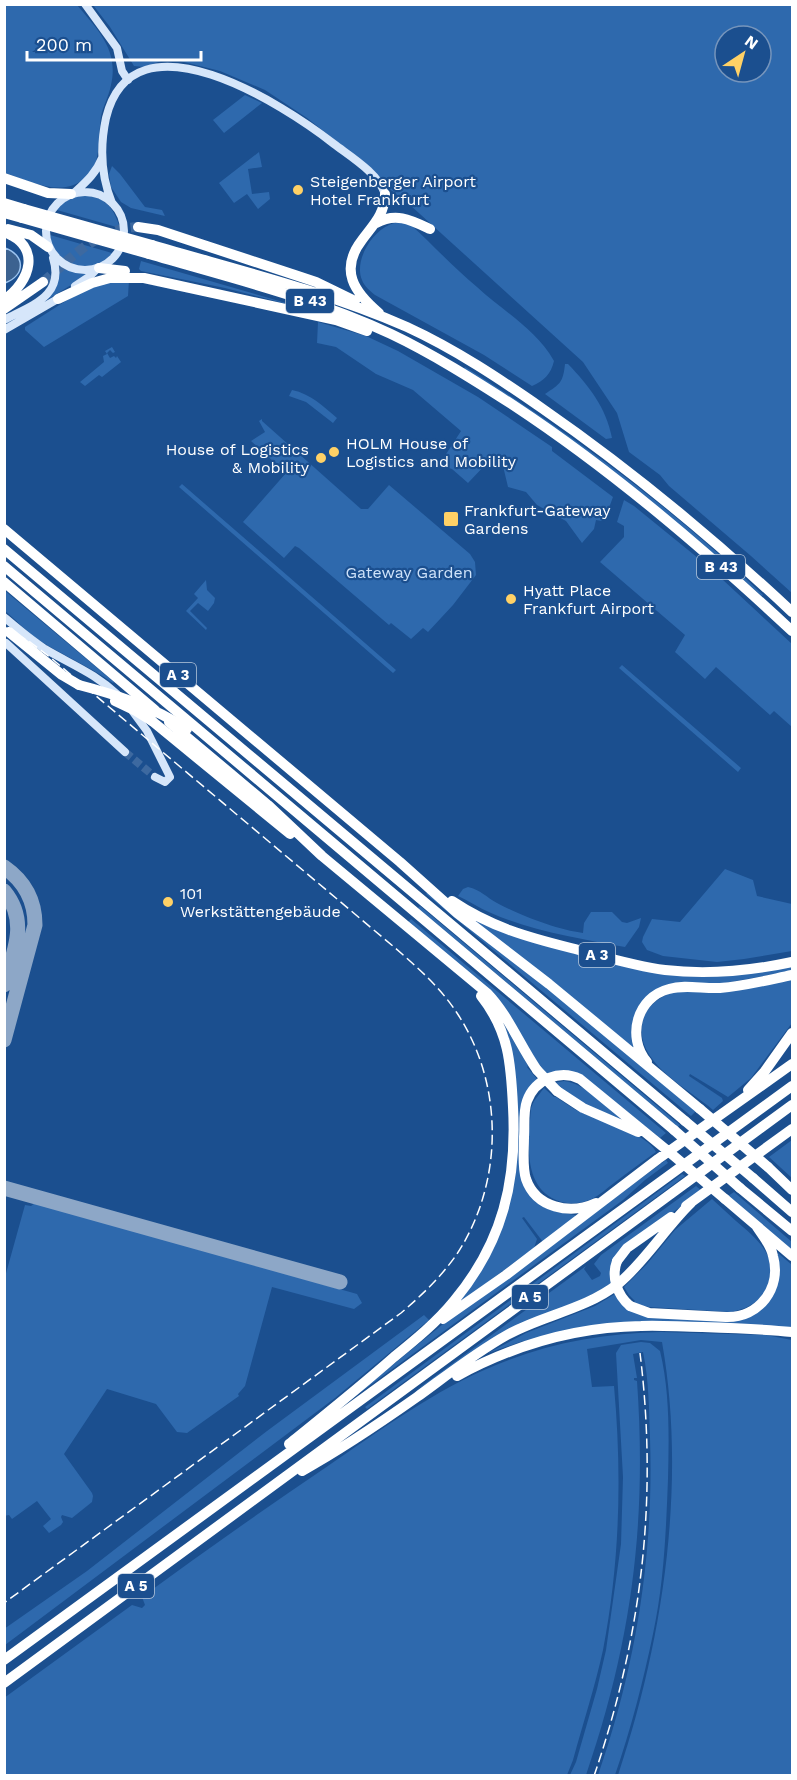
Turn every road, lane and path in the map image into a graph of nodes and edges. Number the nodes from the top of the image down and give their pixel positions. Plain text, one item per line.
1 (85, 4) edge
2 (128, 80) junction
3 (102, 156) junction
4 (4, 178) edge
5 (72, 194) junction
6 (385, 194) joint
7 (4, 203) edge
8 (112, 203) junction
9 (4, 213) edge
10 (23, 213) junction
11 (376, 223) junction
12 (138, 227) tunnel mouth
13 (430, 229) dead end
14 (4, 230) edge
15 (50, 250) junction
16 (151, 250) junction
17 (98, 268) junction
18 (160, 280) junction
19 (43, 282) tunnel mouth
20 (58, 299) junction
21 (4, 300) edge
22 (4, 309) edge
23 (377, 311) junction
24 (4, 320) edge
25 (389, 320) junction
26 (4, 330) edge
27 (461, 373) junction
28 (4, 529) edge
29 (4, 549) edge
30 (4, 566) edge
31 (4, 582) edge
32 (792, 612) edge
33 (4, 617) edge
34 (792, 631) edge
35 (7, 638) edge
36 (79, 685) junction
37 (215, 744) junction
38 (125, 752) tunnel mouth
39 (158, 779) dead end
40 (322, 856) junction
41 (418, 878) junction
42 (792, 962) edge
43 (792, 975) edge
44 (468, 979) junction
45 (792, 1033) edge
46 (792, 1064) edge
47 (657, 1074) junction
48 (792, 1086) edge
49 (792, 1105) edge
50 (733, 1106) junction
51 (792, 1129) edge
52 (657, 1142) junction
53 (771, 1169) junction
54 (792, 1184) edge
55 (621, 1187) junction
56 (792, 1190) edge
57 (691, 1203) junction
58 (792, 1212) edge
59 (757, 1227) junction
60 (792, 1232) edge
61 (792, 1257) edge
62 (792, 1332) edge
63 (416, 1338) junction
64 (417, 1397) junction
65 (267, 1489) junction
66 (235, 1491) junction
67 (4, 1660) edge
68 (4, 1683) edge

1 - 2 street
2 - 3 street
2 - 6 street
3 - 5 street
3 - 8 street
4 - 5 highway
5 - 8 street
5 - 15 street
6 - 11 highway
7 - 10 highway, B 43
8 - 17 street
9 - 10 highway, B 43
10 - 16 highway, B 43, bridge
11 - 13 highway
11 - 23 highway
12 - 23 highway
14 - 15 highway
14 - 21 highway
15 - 17 street
15 - 24 street
16 - 25 highway, B 43
16 - 27 highway, B 43
17 - 18 highway
17 - 20 street
18 - 20 highway
18 - 27 highway
19 - 22 highway
20 - 26 street
23 - 25 highway
25 - 32 highway, B 43
27 - 34 highway, B 43
28 - 41 highway, A 3
29 - 58 highway, A 3, bridge
30 - 37 highway, A 3
31 - 40 highway
33 - 39 street
35 - 36 highway
35 - 38 street
36 - 37 highway, bridge
36 - 40 highway, bridge
37 - 60 highway, A 3, bridge
40 - 44 highway
41 - 42 highway, A 3
41 - 47 highway, A 3
43 - 47 highway
44 - 52 highway, bridge
44 - 63 highway, A 5
45 - 50 highway
46 - 50 highway
47 - 53 highway, bridge
48 - 66 highway, A 5
49 - 65 highway, A 5
50 - 55 highway
51 - 57 highway
52 - 55 highway
52 - 59 highway, bridge
53 - 54 highway
53 - 56 highway
55 - 63 highway, A 5
57 - 59 highway, bridge
57 - 64 highway
59 - 61 highway
62 - 64 highway
63 - 66 highway, A 5
64 - 65 highway
65 - 68 highway, A 5
66 - 67 highway, A 5

